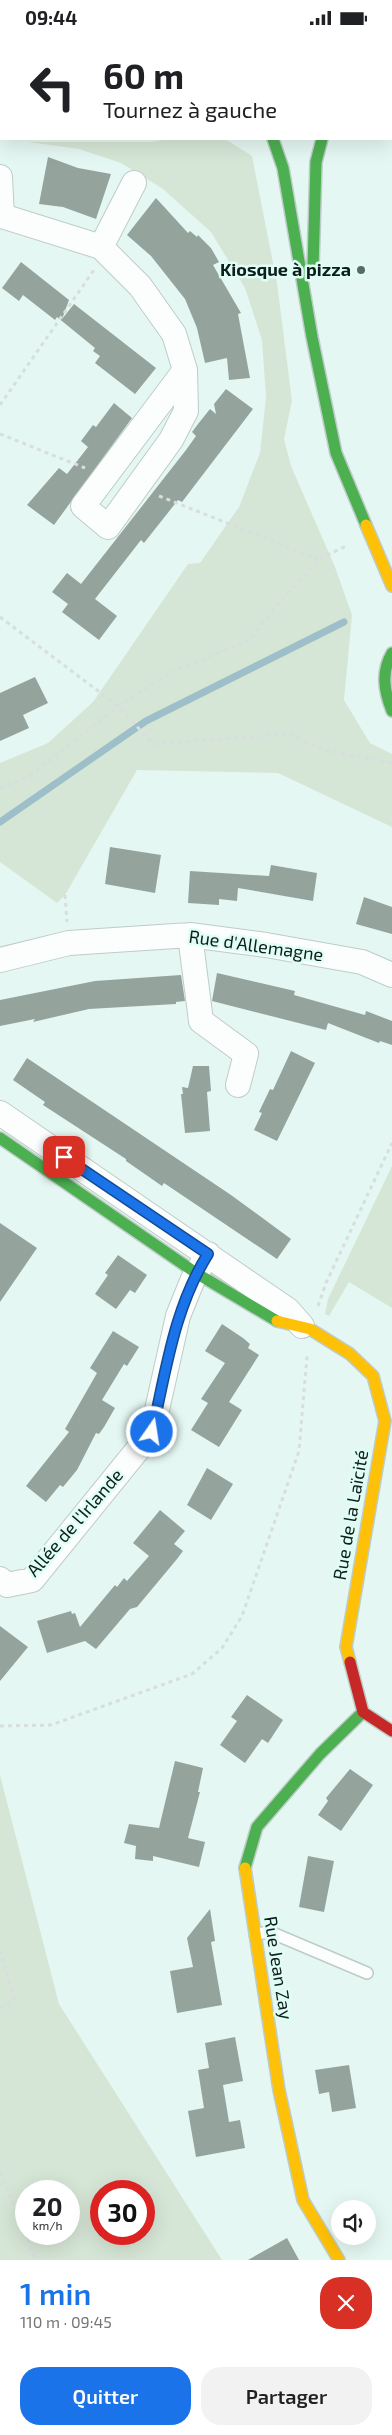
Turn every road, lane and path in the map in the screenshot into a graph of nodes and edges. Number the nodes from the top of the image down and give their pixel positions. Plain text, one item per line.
1 (272, 140) edge
2 (322, 140) edge
3 (0, 177) edge
4 (134, 183) dead end
5 (1, 217) edge
6 (103, 250) junction
7 (312, 337) junction
8 (185, 371) junction
9 (0, 405) edge
10 (0, 434) edge
11 (105, 476) junction
12 (138, 487) junction
13 (371, 534) junction
14 (319, 559) junction
15 (392, 585) edge
16 (0, 617) edge
17 (392, 653) edge
18 (118, 706) junction
19 (392, 711) edge
20 (392, 763) edge
21 (0, 788) edge
22 (190, 935) junction
23 (0, 960) edge
24 (392, 975) edge
25 (238, 1085) dead end
26 (0, 1113) edge
27 (0, 1137) edge
28 (392, 1143) edge
29 (202, 1264) junction
30 (306, 1327) junction
31 (0, 1579) edge
32 (363, 1712) junction
33 (0, 1726) edge
34 (392, 1731) edge
35 (255, 1934) junction
36 (0, 1950) edge
37 (368, 1973) dead end
38 (0, 2009) edge
39 (0, 2171) edge
40 (36, 2260) edge
41 (339, 2260) edge

1 - 7 street
2 - 7 street
3 - 5 street
4 - 6 street
5 - 6 street
6 - 8 street
6 - 9 path
7 - 13 street
8 - 11 street
8 - 12 street
10 - 11 path
11 - 12 street
12 - 14 path
13 - 14 path
13 - 15 street
14 - 18 path
16 - 18 path
17 - 19 street
18 - 20 path
18 - 21 path
22 - 23 street, Rue d'Allemagne
22 - 24 street, Rue d'Allemagne
22 - 25 street
26 - 29 street
27 - 29 street
28 - 30 path
29 - 30 street
29 - 31 street, Allée de l'Irlande
30 - 32 street, Rue de la Laïcité
30 - 33 path
32 - 34 street
32 - 35 street, Rue Jean Zay
35 - 37 lane
35 - 41 street, Rue Jean Zay
36 - 38 path
39 - 40 path

